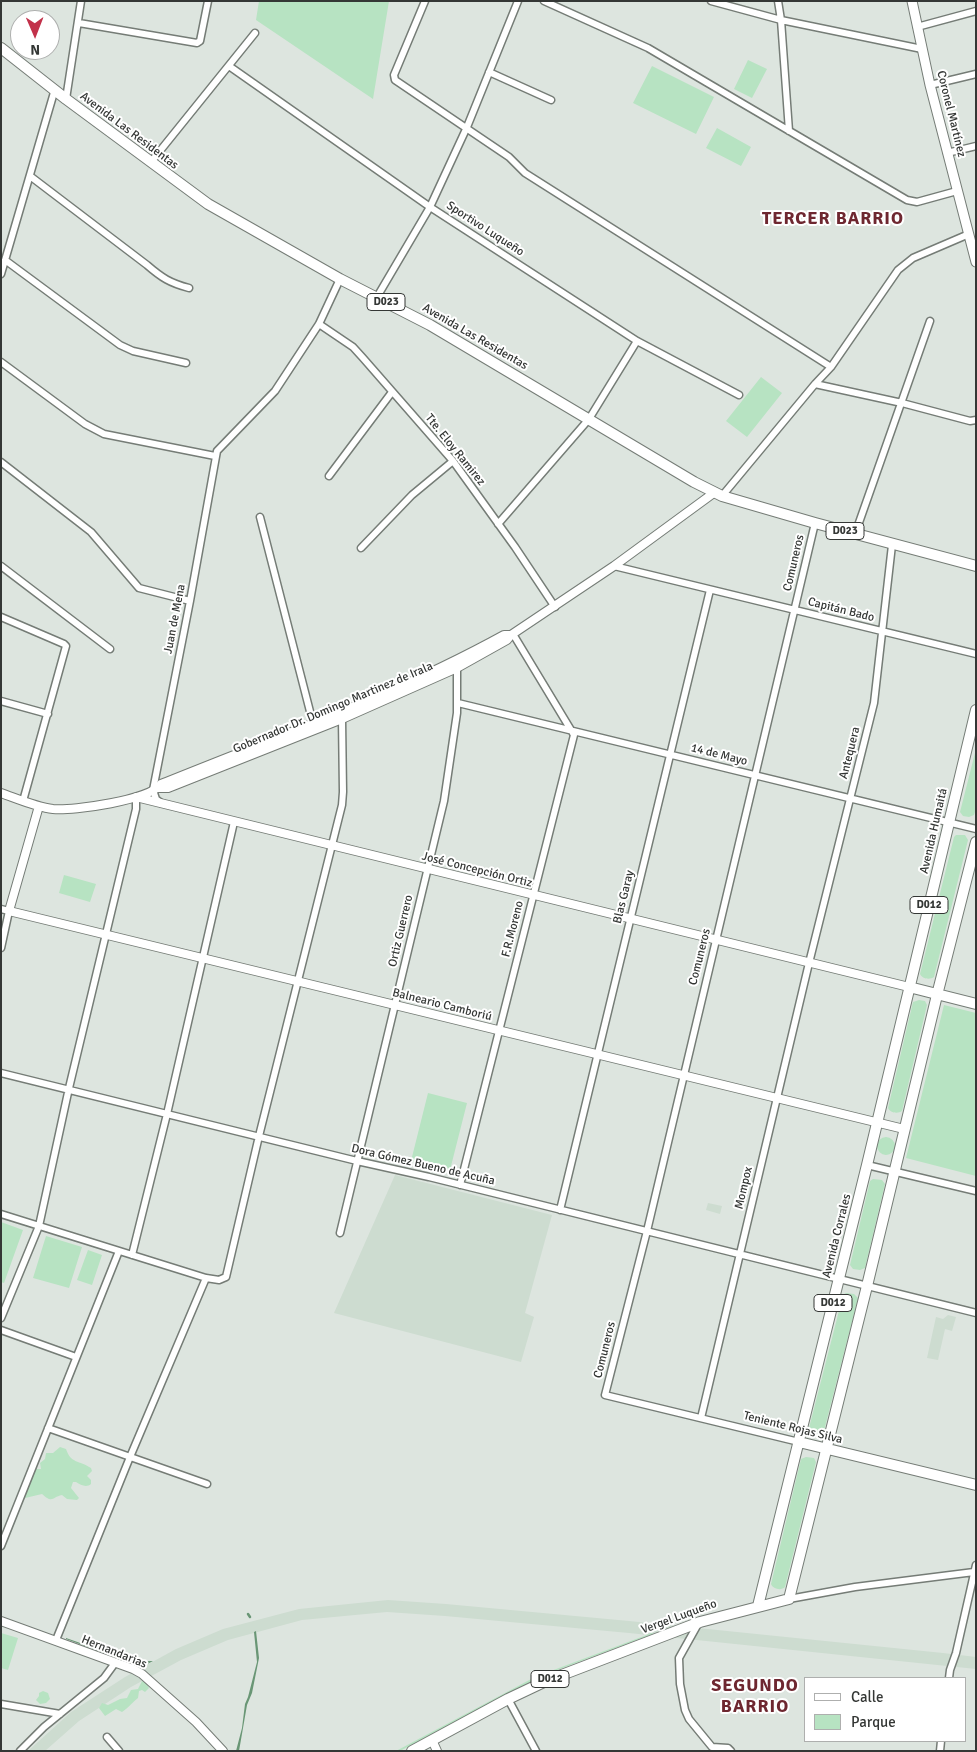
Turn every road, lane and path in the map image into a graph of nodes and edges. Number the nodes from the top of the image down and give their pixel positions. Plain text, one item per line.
1 (81, 1) edge
2 (208, 1) edge
3 (425, 1) edge
4 (518, 1) edge
5 (544, 1) edge
6 (711, 1) edge
7 (778, 1) edge
8 (912, 1) edge
9 (976, 11) edge
10 (781, 20) junction
11 (78, 22) junction
12 (917, 27) junction
13 (256, 33) dead end
14 (1, 48) edge
15 (922, 49) junction
16 (229, 66) junction
17 (489, 72) junction
18 (976, 74) edge
19 (930, 85) junction
20 (55, 89) junction
21 (66, 99) junction
22 (550, 100) dead end
23 (467, 127) junction
24 (789, 131) junction
25 (976, 146) edge
26 (947, 153) junction
27 (151, 162) junction
28 (30, 176) junction
29 (957, 191) junction
30 (430, 207) junction
31 (969, 234) junction
32 (5, 260) junction
33 (976, 262) edge
34 (1, 272) edge
35 (340, 279) junction
36 (189, 288) dead end
37 (377, 297) junction
38 (930, 322) dead end
39 (319, 324) junction
40 (637, 341) junction
41 (1, 362) edge
42 (186, 362) dead end
43 (831, 367) junction
44 (815, 384) junction
45 (392, 392) junction
46 (739, 395) dead end
47 (902, 403) junction
48 (589, 419) junction
49 (976, 420) edge
50 (216, 453) junction
51 (453, 461) junction
52 (1, 462) edge
53 (330, 476) dead end
54 (718, 494) junction
55 (260, 517) dead end
56 (498, 524) junction
57 (815, 524) junction
58 (854, 534) junction
59 (892, 544) junction
60 (361, 548) dead end
61 (1, 566) edge
62 (614, 566) junction
63 (976, 566) edge
64 (710, 590) junction
65 (190, 601) junction
66 (555, 607) junction
67 (794, 610) junction
68 (1, 617) edge
69 (883, 632) junction
70 (512, 635) junction
71 (110, 649) dead end
72 (976, 654) edge
73 (457, 664) junction
74 (1, 700) edge
75 (458, 703) junction
76 (976, 710) edge
77 (48, 714) junction
78 (342, 719) junction
79 (314, 726) junction
80 (572, 730) junction
81 (670, 754) junction
82 (755, 775) junction
83 (156, 789) junction
84 (1, 793) edge
85 (136, 797) junction
86 (850, 798) junction
87 (23, 801) junction
88 (164, 805) junction
89 (39, 806) junction
90 (234, 822) junction
91 (949, 822) junction
92 (976, 829) edge
93 (976, 842) edge
94 (332, 846) junction
95 (427, 870) junction
96 (533, 895) junction
97 (5, 910) edge
98 (630, 919) junction
99 (105, 934) junction
100 (716, 940) junction
101 (1, 948) edge
102 (202, 958) junction
103 (809, 963) junction
104 (298, 981) junction
105 (909, 988) junction
106 (937, 995) junction
107 (976, 1004) edge
108 (395, 1005) junction
109 (499, 1030) junction
110 (598, 1054) junction
111 (1, 1073) edge
112 (683, 1075) junction
113 (69, 1090) junction
114 (777, 1098) junction
115 (167, 1114) junction
116 (877, 1122) junction
117 (904, 1129) junction
118 (259, 1136) junction
119 (357, 1161) junction
120 (867, 1165) junction
121 (894, 1171) junction
122 (460, 1185) junction
123 (976, 1191) edge
124 (560, 1210) junction
125 (1, 1214) edge
126 (39, 1226) junction
127 (647, 1231) junction
128 (340, 1233) dead end
129 (118, 1250) junction
130 (740, 1254) junction
131 (132, 1255) junction
132 (206, 1278) junction
133 (839, 1280) junction
134 (867, 1286) junction
135 (976, 1312) edge
136 (1, 1318) edge
137 (1, 1330) edge
138 (76, 1357) junction
139 (605, 1395) joint
140 (701, 1418) junction
141 (48, 1428) junction
142 (799, 1442) junction
143 (827, 1449) junction
144 (130, 1457) junction
145 (207, 1484) dead end
146 (976, 1485) edge
147 (4, 1531) edge
148 (1, 1546) edge
149 (975, 1569) edge
150 (789, 1599) junction
151 (758, 1606) junction
152 (1, 1621) edge
153 (700, 1622) junction
154 (56, 1640) junction
155 (115, 1663) junction
156 (949, 1677) edge
157 (508, 1698) junction
158 (1, 1704) edge
159 (60, 1714) junction
160 (107, 1737) dead end
161 (432, 1740) junction
162 (727, 1750) edge
163 (20, 1751) edge
164 (120, 1751) edge
165 (223, 1751) edge
166 (412, 1751) edge
167 (437, 1751) edge
168 (536, 1751) edge

1 - 11 street
2 - 11 street
3 - 23 street
4 - 17 street
5 - 24 street
6 - 10 street
7 - 10 street
8 - 12 main road, Coronel Martínez
9 - 12 street
10 - 15 street
10 - 24 street
11 - 21 street
12 - 15 main road, Coronel Martínez
13 - 16 street
14 - 20 main road, Avenida Las Residentas / D023
15 - 19 main road, Coronel Martínez
16 - 27 street
16 - 30 street, Sportivo Luqueño
17 - 22 street
17 - 23 street
18 - 19 street
19 - 26 main road, Coronel Martínez
20 - 21 main road, Avenida Las Residentas / D023
20 - 28 street
21 - 27 main road, Avenida Las Residentas / D023
23 - 30 street
23 - 43 street
24 - 29 street
25 - 26 street
26 - 29 main road, Coronel Martínez
27 - 35 main road, Avenida Las Residentas / D023
28 - 32 street
28 - 36 street
29 - 31 main road, Coronel Martínez
30 - 37 street
30 - 40 street, Sportivo Luqueño
31 - 33 main road, Coronel Martínez
31 - 43 street
32 - 34 street
32 - 42 street
35 - 37 main road, Avenida Las Residentas / D023
35 - 39 street
37 - 48 main road, Avenida Las Residentas / D023
38 - 47 street
39 - 45 street, Tte. Eloy Ramirez
39 - 50 street
40 - 46 street, Sportivo Luqueño
40 - 48 street
41 - 50 street
43 - 44 street
44 - 47 street
44 - 54 street
45 - 51 street, Tte. Eloy Ramirez
45 - 53 street
47 - 49 street
47 - 58 street
48 - 54 main road, Avenida Las Residentas / D023
48 - 56 street
50 - 65 street, Juan de Mena
51 - 56 street, Tte. Eloy Ramirez
51 - 60 street
52 - 65 street
54 - 57 main road, Avenida Las Residentas / D023
54 - 62 street, Gobernador Dr. Domingo Martinez de Irala
55 - 79 street
56 - 66 street, Tte. Eloy Ramirez
57 - 58 main road, Avenida Las Residentas / D023
57 - 67 street, Comuneros
58 - 59 main road, Avenida Las Residentas / D023
59 - 63 main road, Avenida Las Residentas / D023
59 - 69 street, Antequera
61 - 71 street
62 - 64 street, Capitán Bado
62 - 66 street, Gobernador Dr. Domingo Martinez de Irala
64 - 67 street, Capitán Bado
64 - 81 street, Blas Garay
65 - 83 street, Juan de Mena
66 - 70 street, Gobernador Dr. Domingo Martinez de Irala
67 - 69 street, Capitán Bado
67 - 82 street, Comuneros
68 - 77 street
69 - 72 street, Capitán Bado
69 - 86 street, Antequera
70 - 73 street, Gobernador Dr. Domingo Martinez de Irala
70 - 80 street
73 - 75 street, Ortiz Guerrero
73 - 78 street, Gobernador Dr. Domingo Martinez de Irala
73 - 79 street, Gobernador Dr. Domingo Martinez de Irala
74 - 77 street
75 - 80 street, 14 de Mayo
75 - 95 street, Ortiz Guerrero
76 - 91 main road, Avenida Humaitá / D012
77 - 87 street
78 - 79 street, Gobernador Dr. Domingo Martinez de Irala
78 - 94 street
79 - 83 street, Gobernador Dr. Domingo Martinez de Irala
80 - 81 street, 14 de Mayo
80 - 96 street, F.R.Moreno
81 - 82 street, 14 de Mayo
81 - 98 street, Blas Garay
82 - 86 street, 14 de Mayo
82 - 100 street, Comuneros
83 - 85 street, Gobernador Dr. Domingo Martinez de Irala
83 - 88 street
84 - 87 street, José Concepción Ortiz
85 - 88 street, José Concepción Ortiz
85 - 89 street, José Concepción Ortiz
85 - 99 street
86 - 91 street, 14 de Mayo
86 - 103 street, Antequera
87 - 89 street, José Concepción Ortiz
88 - 90 street, José Concepción Ortiz
89 - 97 street
90 - 94 street, José Concepción Ortiz
90 - 102 street
91 - 92 street, 14 de Mayo
91 - 105 main road, Avenida Humaitá / D012
93 - 106 main road, D012
94 - 95 street, José Concepción Ortiz
94 - 104 street
95 - 96 street, José Concepción Ortiz
95 - 108 street, Ortiz Guerrero
96 - 98 street, José Concepción Ortiz
96 - 109 street, F.R.Moreno
97 - 99 street, Balneario Camboriú
97 - 101 street
98 - 100 street, José Concepción Ortiz
98 - 110 street, Blas Garay
99 - 102 street, Balneario Camboriú
99 - 113 street
100 - 103 street, José Concepción Ortiz
100 - 112 street, Comuneros
102 - 104 street, Balneario Camboriú
102 - 115 street
103 - 105 street, José Concepción Ortiz
103 - 114 street, Mompox
104 - 108 street, Balneario Camboriú
104 - 118 street
105 - 106 main road
105 - 116 main road, Avenida Corrales / D012
106 - 107 main road
106 - 117 main road, D012
108 - 109 street, Balneario Camboriú
108 - 119 street, Ortiz Guerrero
109 - 110 street, Balneario Camboriú
109 - 122 street, F.R.Moreno
110 - 112 street, Balneario Camboriú
110 - 124 street, Blas Garay
111 - 113 street, Dora Gómez Bueno de Acuña
112 - 114 street, Balneario Camboriú
112 - 127 street, Comuneros
113 - 115 street, Dora Gómez Bueno de Acuña
113 - 126 street
114 - 116 street, Balneario Camboriú
114 - 130 street, Mompox
115 - 118 street, Dora Gómez Bueno de Acuña
115 - 131 street
116 - 117 street, Balneario Camboriú
116 - 120 main road, Avenida Corrales / D012
117 - 121 main road, D012
118 - 119 street, Dora Gómez Bueno de Acuña
118 - 132 street
119 - 122 street, Dora Gómez Bueno de Acuña
119 - 128 street, Ortiz Guerrero
120 - 121 street
120 - 133 main road, Avenida Corrales / D012
121 - 123 street
121 - 134 main road, D012
122 - 124 street, Dora Gómez Bueno de Acuña
124 - 127 street, Dora Gómez Bueno de Acuña
125 - 126 street
126 - 129 street
126 - 136 street
127 - 130 street, Dora Gómez Bueno de Acuña
127 - 139 street, Comuneros
129 - 131 street
129 - 138 street
130 - 133 street, Dora Gómez Bueno de Acuña
130 - 140 street, Mompox
131 - 132 street
132 - 144 street
133 - 134 street, Dora Gómez Bueno de Acuña
133 - 142 main road, Avenida Corrales / D012
134 - 135 street, Dora Gómez Bueno de Acuña
134 - 143 main road, D012
137 - 138 street
138 - 141 street
139 - 140 street, Teniente Rojas Silva
140 - 142 street, Teniente Rojas Silva
141 - 144 street
141 - 147 street
142 - 143 main road, Teniente Rojas Silva
142 - 151 main road, Avenida Corrales / D012
143 - 146 main road, Teniente Rojas Silva
143 - 150 main road, D012
144 - 145 street
144 - 154 street
147 - 148 street
149 - 150 street, Vergel Luqueño
149 - 156 street
150 - 151 main road, Vergel Luqueño / D012
151 - 153 main road, Vergel Luqueño / D012
152 - 154 street, Hernandarias
153 - 157 main road, Vergel Luqueño / D012
153 - 162 street
154 - 155 street, Hernandarias
155 - 159 street
155 - 165 street, Hernandarias
157 - 161 main road, Vergel Luqueño / D012
157 - 168 street
158 - 159 street
159 - 163 street
160 - 164 street
161 - 166 main road, Vergel Luqueño / D012
161 - 167 street

